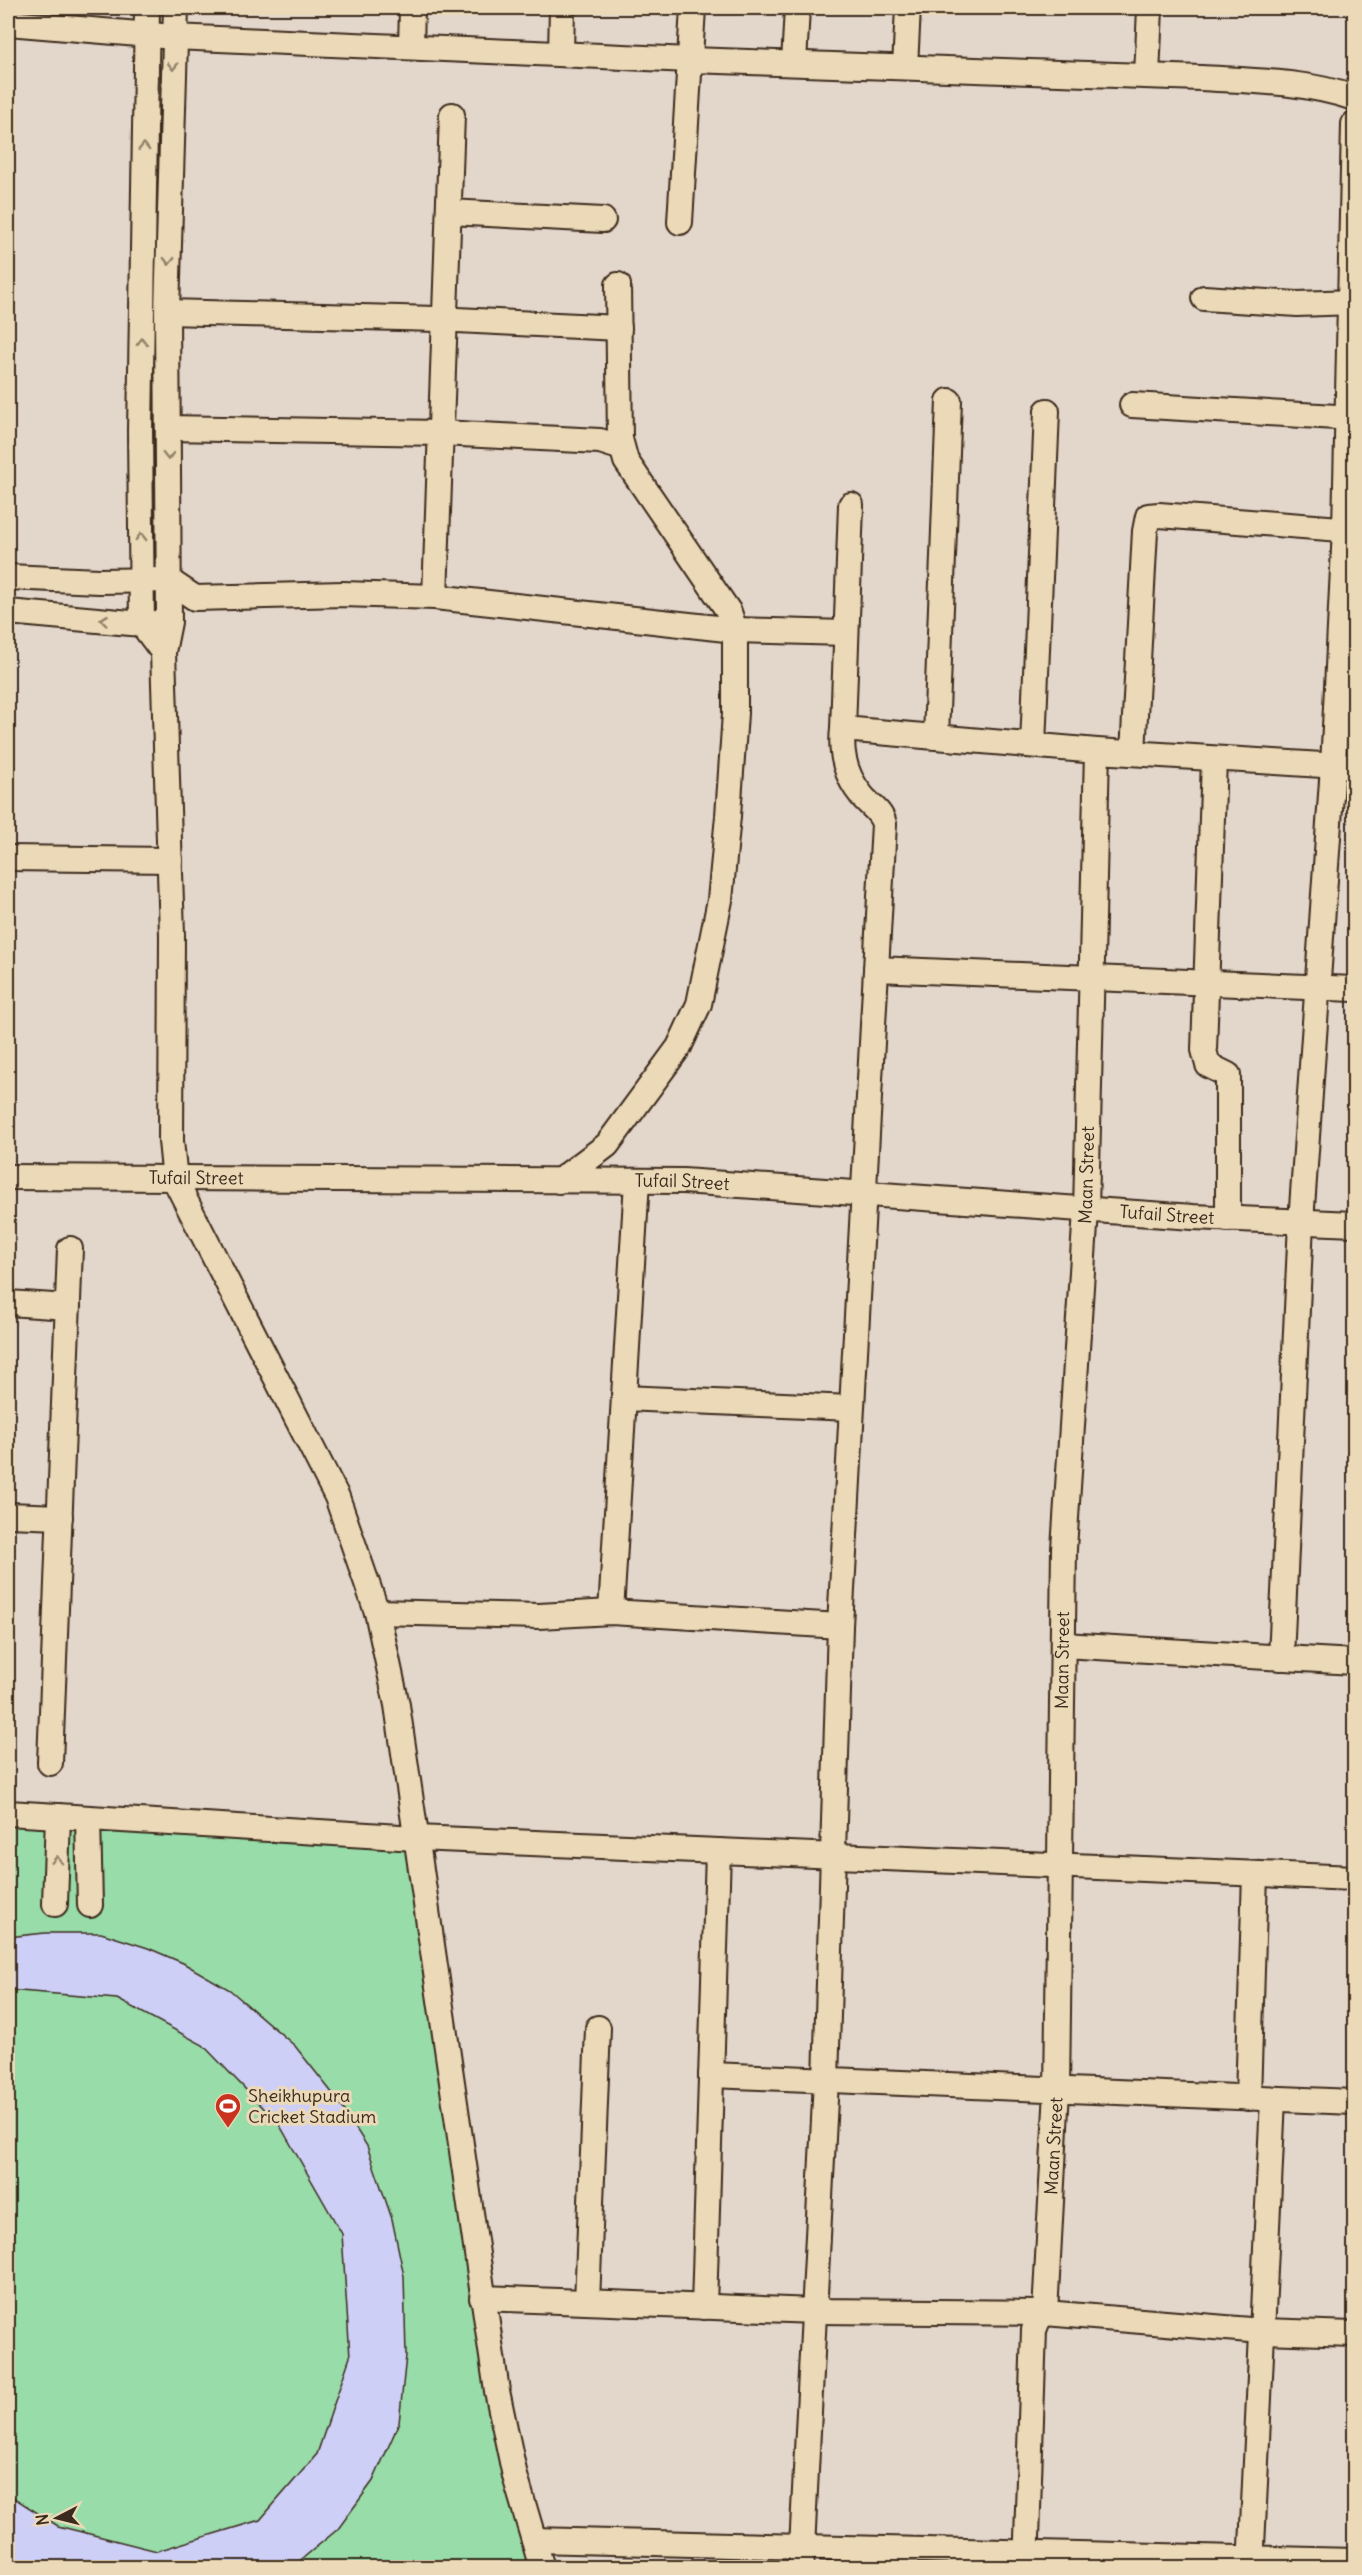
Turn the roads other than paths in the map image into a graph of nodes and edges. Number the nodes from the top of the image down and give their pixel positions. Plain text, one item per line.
1 (147, 8) edge
2 (176, 8) edge
3 (412, 8) edge
4 (562, 8) edge
5 (693, 8) edge
6 (797, 8) edge
7 (908, 8) edge
8 (1150, 8) edge
9 (8, 23) edge
10 (146, 35) junction
11 (174, 37) junction
12 (411, 46) junction
13 (561, 53) junction
14 (690, 60) junction
15 (794, 63) junction
16 (905, 67) junction
17 (1147, 76) junction
18 (1354, 98) edge
19 (452, 115) dead end
20 (1354, 124) edge
21 (449, 212) junction
22 (603, 220) dead end
23 (680, 222) dead end
24 (618, 285) dead end
25 (1204, 298) dead end
26 (1352, 302) edge
27 (167, 312) junction
28 (446, 320) junction
29 (618, 328) junction
30 (949, 401) dead end
31 (1132, 405) dead end
32 (1047, 411) dead end
33 (1351, 417) edge
34 (168, 428) junction
35 (440, 433) junction
36 (622, 448) junction
37 (851, 505) dead end
38 (1350, 530) edge
39 (8, 577) edge
40 (141, 580) junction
41 (168, 580) junction
42 (435, 597) junction
43 (195, 598) junction
44 (8, 612) edge
45 (169, 622) junction
46 (142, 624) junction
47 (735, 630) junction
48 (846, 633) junction
49 (163, 652) junction
50 (843, 729) junction
51 (936, 737) junction
52 (1033, 745) junction
53 (1097, 751) junction
54 (1133, 753) junction
55 (1214, 759) junction
56 (1344, 766) edge
57 (8, 858) edge
58 (170, 860) junction
59 (876, 969) junction
60 (1092, 979) junction
61 (1206, 983) junction
62 (1317, 988) junction
63 (1354, 989) edge
64 (8, 1177) edge
65 (176, 1180) junction
66 (559, 1181) junction
67 (637, 1181) junction
68 (864, 1194) junction
69 (1086, 1210) junction
70 (1228, 1218) junction
71 (1301, 1222) junction
72 (1354, 1224) edge
73 (70, 1249) dead end
74 (8, 1303) edge
75 (68, 1307) junction
76 (624, 1398) junction
77 (851, 1408) junction
78 (8, 1515) edge
79 (60, 1517) junction
80 (377, 1612) junction
81 (611, 1612) junction
82 (840, 1626) junction
83 (1063, 1645) junction
84 (1281, 1658) junction
85 (1354, 1662) edge
86 (50, 1763) dead end
87 (8, 1813) edge
88 (58, 1816) junction
89 (88, 1818) junction
90 (416, 1838) junction
91 (718, 1851) junction
92 (832, 1856) junction
93 (1062, 1867) junction
94 (1255, 1874) junction
95 (1354, 1878) edge
96 (55, 1904) dead end
97 (90, 1905) dead end
98 (598, 2028) dead end
99 (711, 2075) junction
100 (826, 2080) junction
101 (1057, 2090) junction
102 (1248, 2098) junction
103 (1273, 2099) junction
104 (1354, 2102) edge
105 (482, 2298) junction
106 (587, 2302) junction
107 (704, 2307) junction
108 (815, 2311) junction
109 (1045, 2313) junction
110 (1262, 2331) junction
111 (1354, 2334) edge
112 (534, 2540) junction
113 (801, 2557) edge
114 (1026, 2560) edge
115 (1354, 2561) edge
116 (1252, 2563) edge
117 (542, 2568) edge

1 - 10 street
2 - 11 street
3 - 12 street
4 - 13 street
5 - 14 street
6 - 15 street
7 - 16 street
8 - 17 street
9 - 10 street
10 - 11 street
40 -> 10 street
11 - 12 street
11 -> 27 street
12 - 13 street
13 - 14 street
14 - 15 street
14 - 23 street
15 - 16 street
16 - 17 street
17 - 18 street
19 - 21 street
20 - 26 street
21 - 22 street
21 - 28 street
24 - 29 street
25 - 26 street
26 - 33 street
27 - 28 street
27 - 34 street
28 - 29 street
28 - 35 street
29 - 36 street
30 - 51 street
31 - 33 street
32 - 52 street
33 - 38 street
34 - 35 street
34 -> 41 street
35 - 36 street
35 - 42 street
36 - 47 street
37 - 48 street
38 - 54 street
38 - 56 street
39 - 40 street
40 - 41 street
40 - 46 street
41 - 43 street
41 - 45 street
42 - 43 street
42 - 47 street
43 - 45 street
46 -> 44 street
45 - 46 street
45 - 49 street
46 - 49 street
47 - 48 street
47 - 66 street
48 - 50 street
49 - 58 street
50 - 51 street
50 - 59 street
51 - 52 street
52 - 53 street
53 - 54 street
53 - 60 street, Maan Street
54 - 55 street
55 - 56 street
55 - 61 street
56 - 62 street
57 - 58 street
58 - 65 street
59 - 60 street
59 - 68 street
60 - 61 street
60 - 69 street, Maan Street
61 - 62 street
61 - 70 street
62 - 63 street
62 - 71 street
64 - 65 street, Tufail Street
65 - 66 street, Tufail Street
65 - 80 street
66 - 67 street, Tufail Street
67 - 68 street, Tufail Street
67 - 76 street
68 - 69 street, Tufail Street
68 - 77 street
69 - 70 street, Tufail Street
69 - 83 street, Maan Street
70 - 71 street, Tufail Street
71 - 72 street, Tufail Street
71 - 84 street
73 - 75 street
74 - 75 street
75 - 79 street
76 - 77 street
76 - 81 street
77 - 82 street
78 - 79 street
79 - 86 street
80 - 81 street
80 - 90 street
81 - 82 street
82 - 92 street
83 - 84 street
83 - 93 street, Maan Street
84 - 85 street
87 - 88 street
88 - 89 street
96 -> 88 street
89 - 90 street
89 - 97 street
90 - 91 street
90 - 105 street
91 - 92 street
91 - 99 street
92 - 93 street
92 - 100 street
93 - 94 street
93 - 101 street, Maan Street
94 - 95 street
94 - 102 street
98 - 106 street
99 - 100 street
99 - 107 street
100 - 101 street
100 - 108 street
101 - 102 street
101 - 109 street, Maan Street
102 - 103 street
103 - 104 street
103 - 110 street
105 - 106 street
105 - 112 street
106 - 107 street
107 - 108 street
108 - 109 street
108 - 113 street
109 - 110 street
109 - 114 street, Maan Street
110 - 111 street
110 - 116 street
112 - 113 street
112 - 117 street
113 - 114 street
114 - 116 street
115 - 116 street

